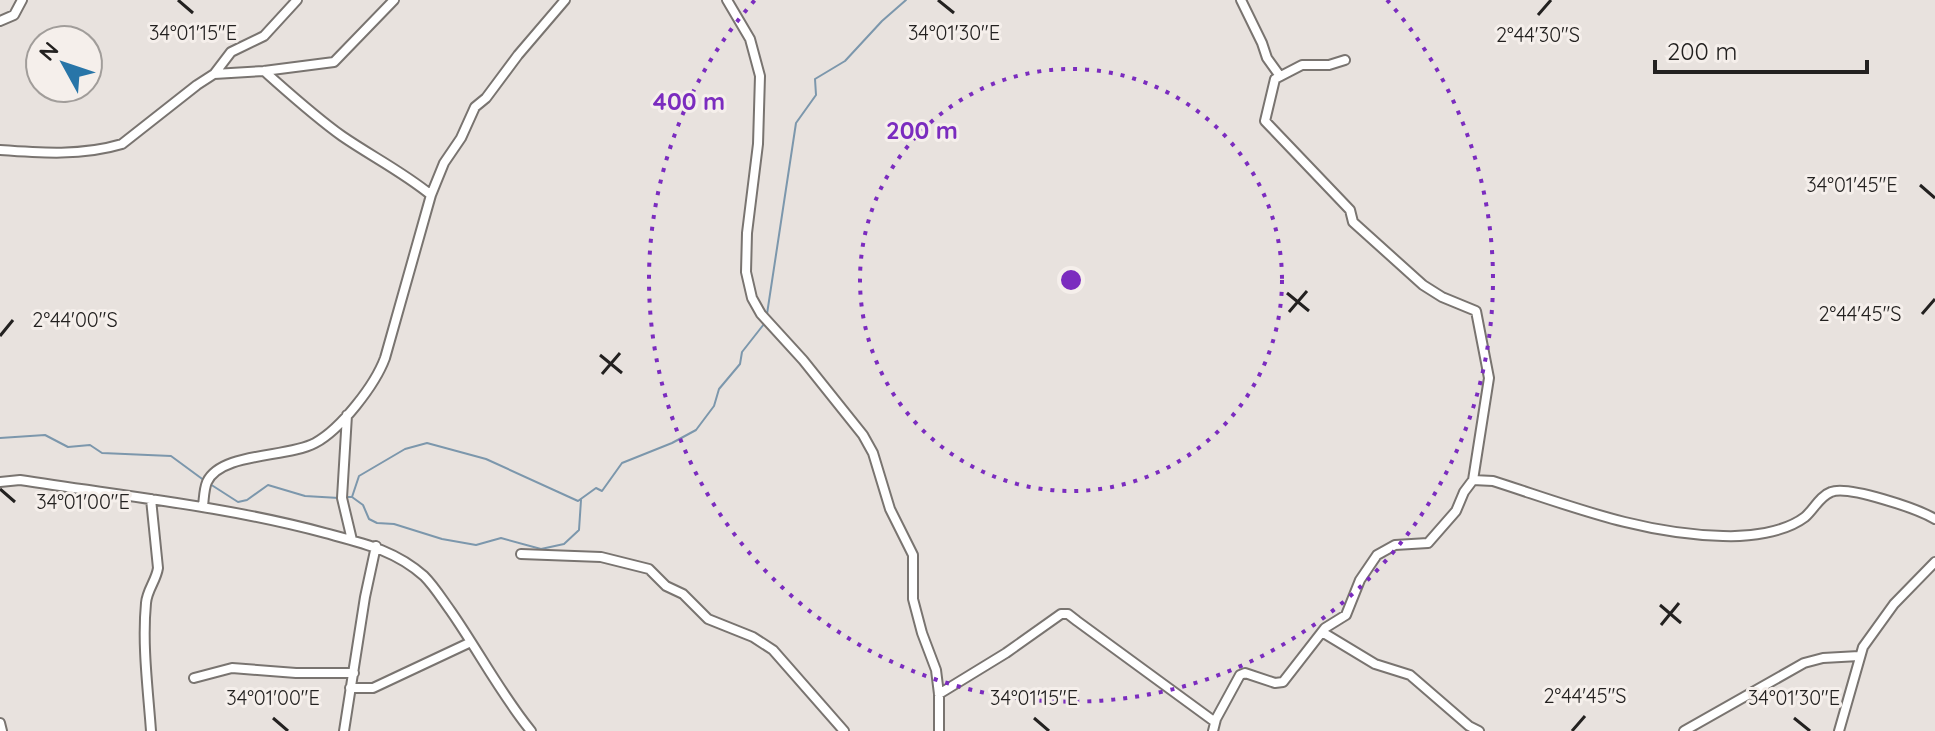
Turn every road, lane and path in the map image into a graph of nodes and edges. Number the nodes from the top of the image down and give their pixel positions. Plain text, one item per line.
1 (22, 0) edge
2 (297, 0) edge
3 (394, 0) edge
4 (565, 0) edge
5 (727, 0) edge
6 (1241, 0) edge
7 (0, 21) edge
8 (1345, 60) dead end
9 (264, 71) junction
10 (214, 74) junction
11 (1280, 76) junction
12 (0, 150) edge
13 (431, 195) junction
14 (347, 415) junction
15 (1473, 480) junction
16 (0, 482) edge
17 (151, 499) junction
18 (203, 506) junction
19 (1935, 519) edge
20 (352, 540) junction
21 (376, 546) junction
22 (521, 554) dead end
23 (1935, 562) edge
24 (1322, 632) junction
25 (471, 642) junction
26 (1859, 656) junction
27 (354, 673) junction
28 (194, 678) dead end
29 (350, 688) junction
30 (939, 694) junction
31 (0, 723) edge
32 (1214, 727) edge
33 (2, 731) edge
34 (151, 731) edge
35 (344, 731) edge
36 (531, 731) edge
37 (844, 731) edge
38 (939, 731) edge
39 (1479, 731) edge
40 (1684, 731) edge
41 (1839, 731) edge

1 - 7 street
2 - 10 street
3 - 9 street
4 - 13 street
5 - 30 street
6 - 11 street
8 - 11 street
9 - 10 street
9 - 13 street
10 - 12 street
11 - 15 street
13 - 14 street
14 - 18 street
14 - 20 street
15 - 19 street
15 - 24 street
16 - 17 street
17 - 18 street
17 - 34 street
18 - 20 street
20 - 21 street
21 - 25 street
21 - 27 street
22 - 37 street
23 - 26 street
24 - 32 street
24 - 39 street
25 - 29 street
25 - 36 street
26 - 40 street
26 - 41 street
27 - 28 street
27 - 29 street
29 - 35 street
30 - 32 street
30 - 38 street
31 - 33 street

